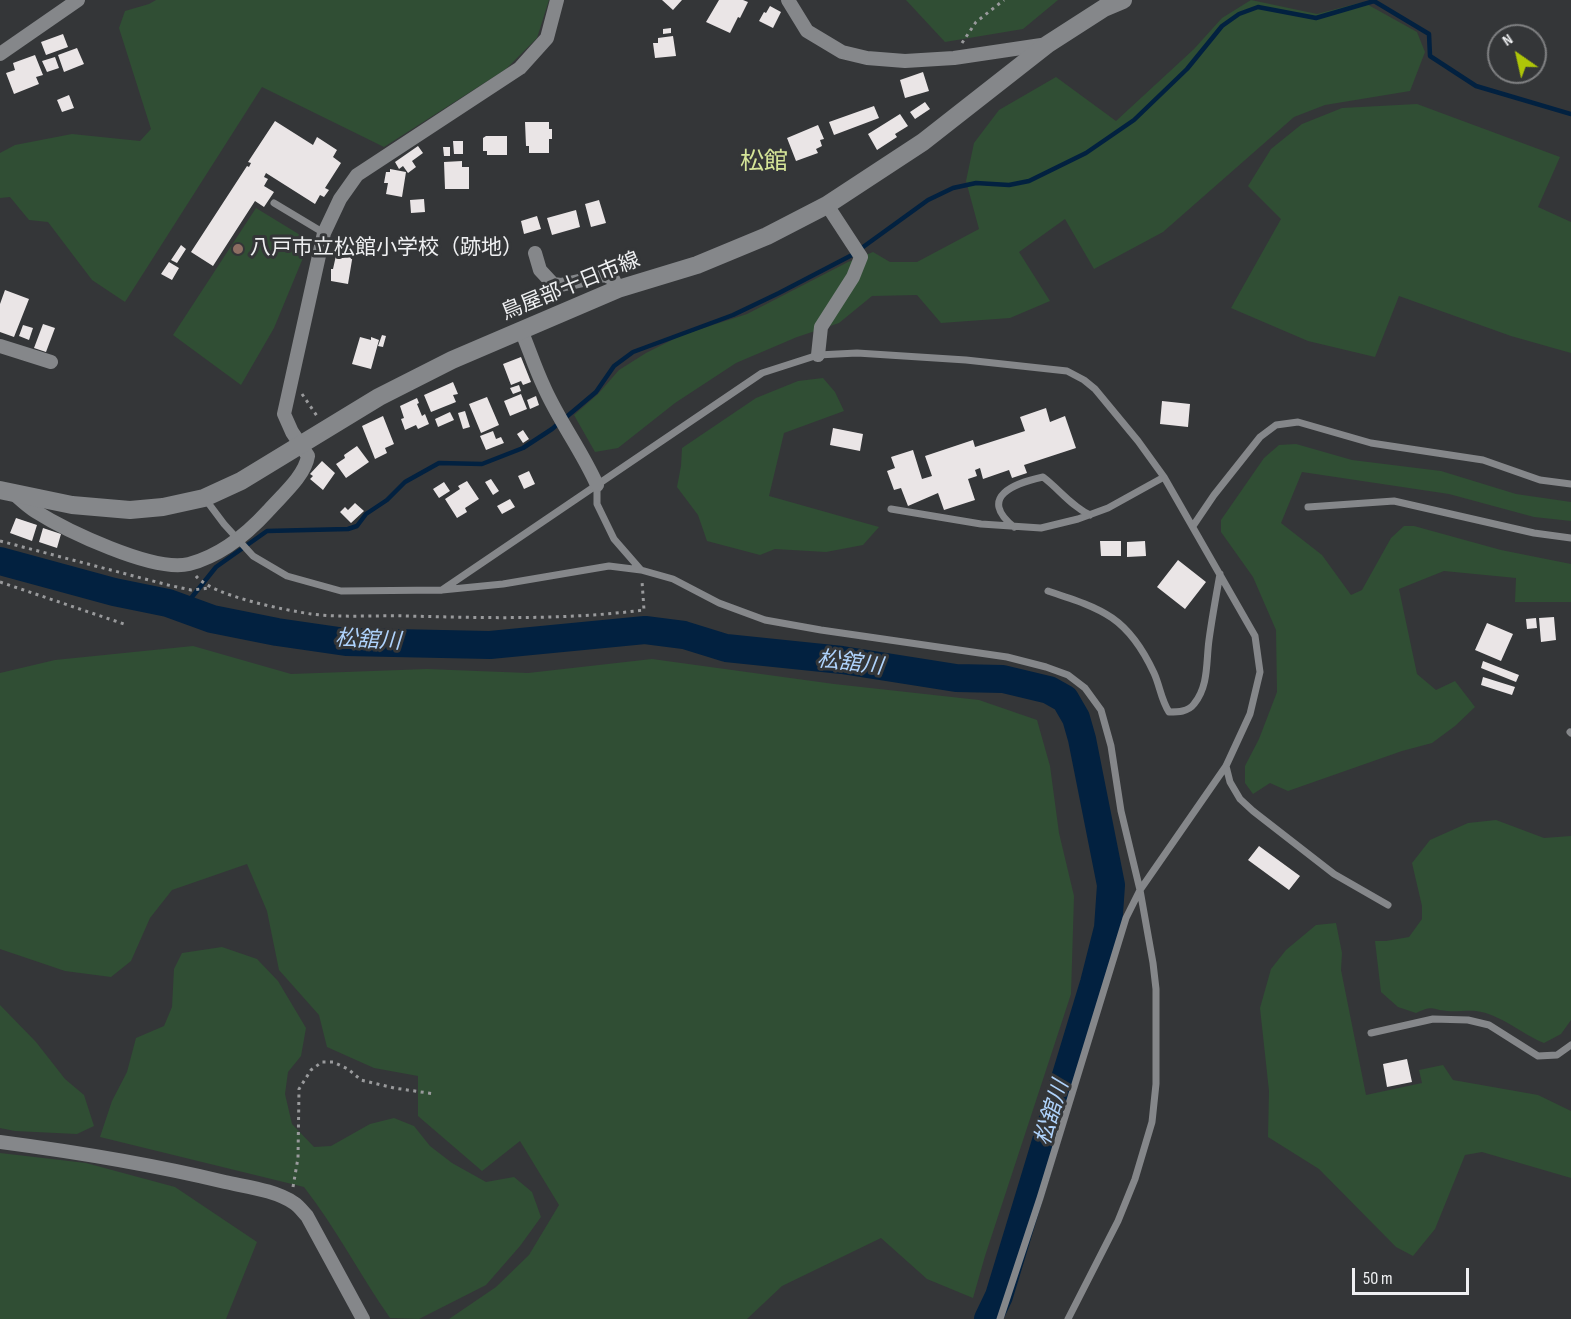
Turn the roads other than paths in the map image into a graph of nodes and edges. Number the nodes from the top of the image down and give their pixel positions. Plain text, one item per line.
1 (78, 0) edge
2 (557, 0) edge
3 (788, 0) edge
4 (1123, 0) edge
5 (1048, 44) junction
6 (0, 54) edge
7 (274, 203) dead end
8 (827, 205) junction
9 (324, 233) junction
10 (535, 253) dead end
11 (618, 289) junction
12 (522, 330) junction
13 (0, 346) edge
14 (818, 355) junction
15 (51, 362) dead end
16 (300, 444) junction
17 (1164, 477) junction
18 (1571, 484) edge
19 (597, 485) junction
20 (6, 491) edge
21 (204, 498) junction
22 (1308, 507) dead end
23 (891, 509) dead end
24 (1090, 515) junction
25 (1193, 526) junction
26 (1014, 527) junction
27 (1571, 538) edge
28 (238, 540) junction
29 (641, 570) junction
30 (1220, 574) junction
31 (442, 590) junction
32 (1048, 591) dead end
33 (1226, 766) junction
34 (1140, 890) junction
35 (1388, 905) dead end
36 (1371, 1033) dead end
37 (1571, 1045) edge
38 (0, 1142) edge
39 (363, 1319) edge
40 (1000, 1319) edge
41 (1068, 1319) edge

1 - 6 street
2 - 9 street
3 - 5 street
4 - 5 main road, 鳥屋部十日市線
5 - 8 main road, 鳥屋部十日市線
7 - 9 lane
8 - 11 main road, 鳥屋部十日市線
8 - 14 street
9 - 16 street
10 - 11 street
11 - 12 main road, 鳥屋部十日市線
12 - 16 main road, 鳥屋部十日市線
12 - 19 street
13 - 15 street
14 - 17 lane
14 - 19 lane
16 - 21 main road, 鳥屋部十日市線
16 - 28 street
17 - 24 lane
17 - 25 lane
18 - 25 lane
19 - 29 lane
19 - 31 lane
20 - 21 main road, 鳥屋部十日市線
20 - 28 street
21 - 28 lane
22 - 27 lane
23 - 26 lane
24 - 26 lane
24 - 26 lane
25 - 30 lane
28 - 31 lane
29 - 31 lane
29 - 34 lane
30 - 32 lane
30 - 33 lane
33 - 34 lane
33 - 35 lane
34 - 40 lane
34 - 41 lane
36 - 37 lane
38 - 39 street

